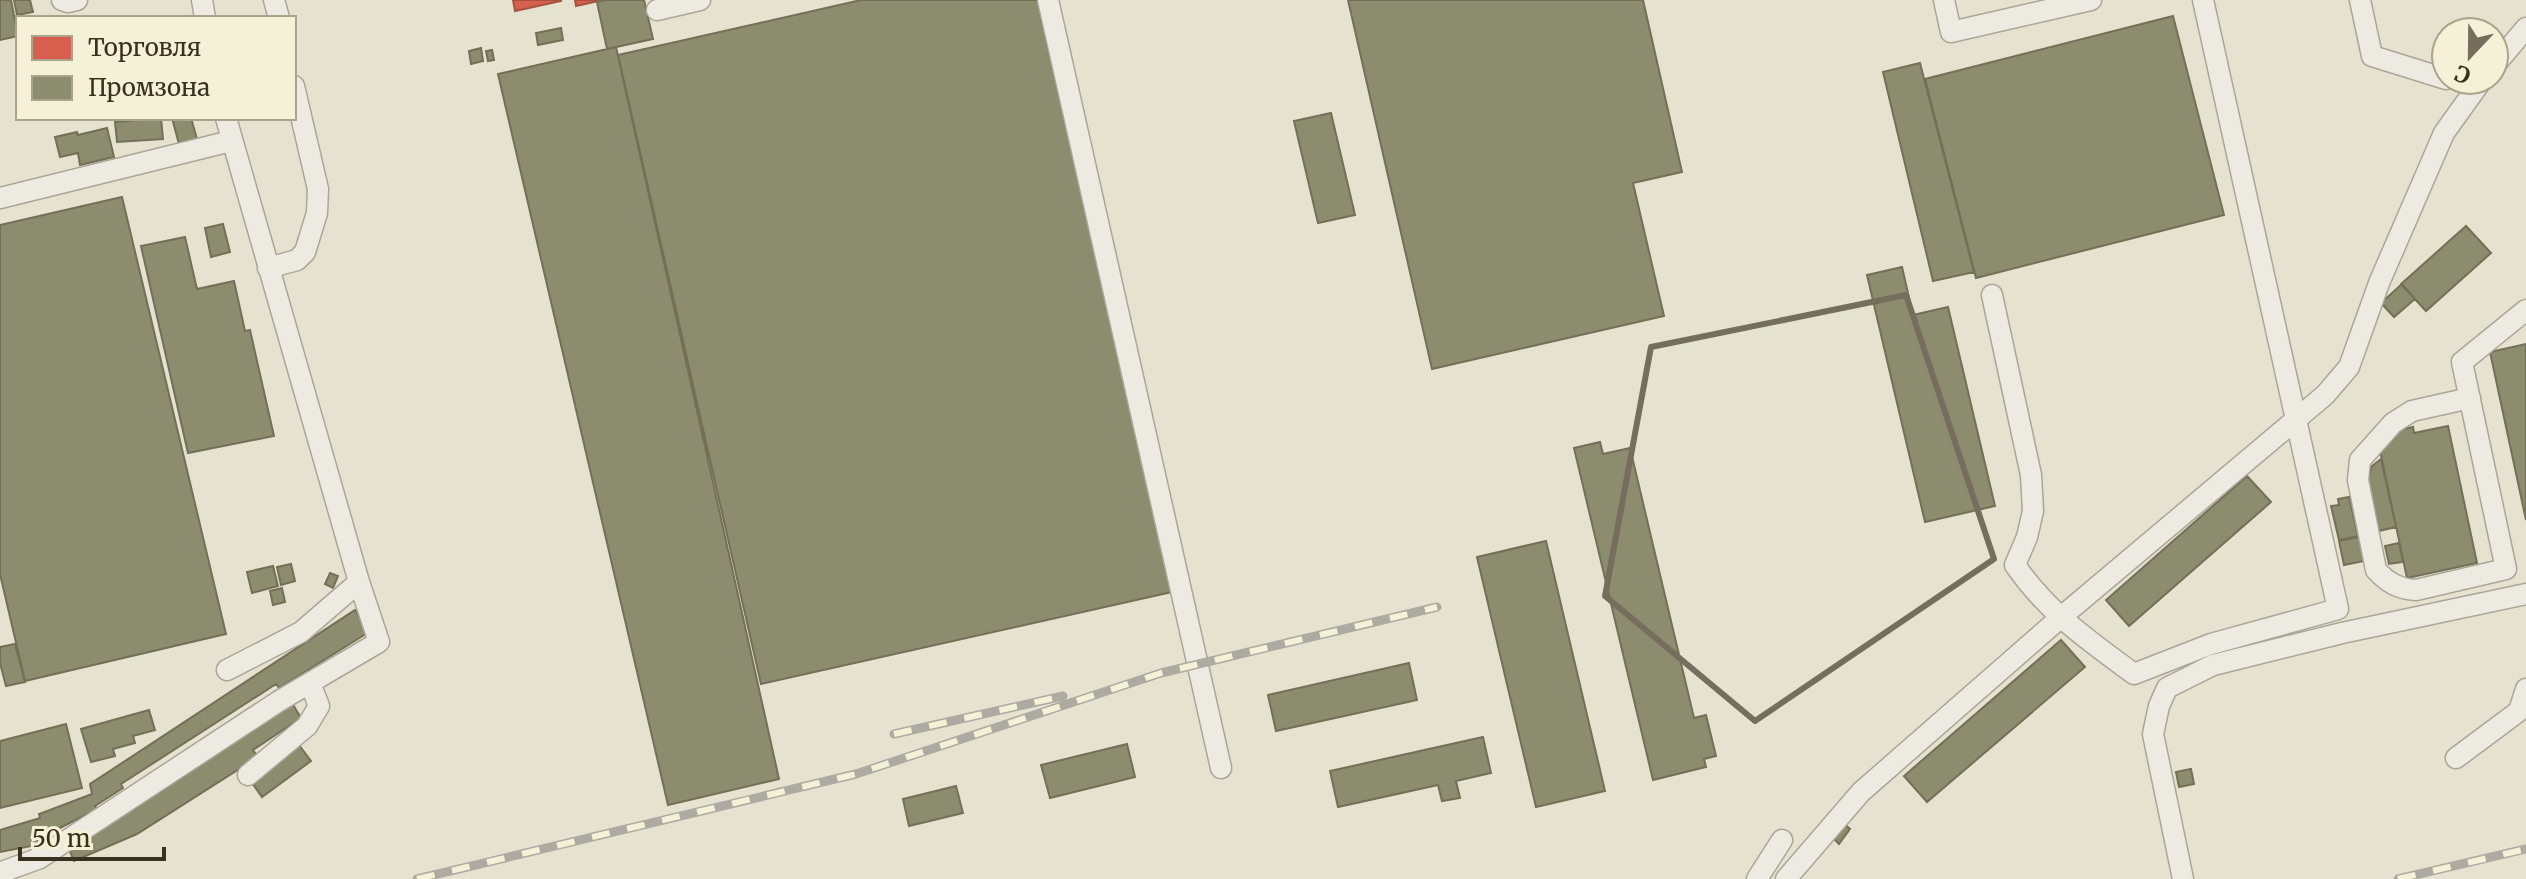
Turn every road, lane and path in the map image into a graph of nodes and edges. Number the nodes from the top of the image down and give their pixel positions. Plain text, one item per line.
1 (62, 0) edge
2 (77, 0) edge
3 (700, 0) edge
4 (1048, 0) edge
5 (1944, 0) edge
6 (2091, 0) edge
7 (2203, 0) edge
8 (2360, 0) edge
9 (657, 10) dead end
10 (2526, 28) edge
11 (2510, 47) edge
12 (2430, 74) edge
13 (296, 95) edge
14 (2470, 96) edge
15 (226, 120) edge
16 (231, 141) junction
17 (0, 198) edge
18 (268, 268) junction
19 (1992, 295) dead end
20 (2526, 310) edge
21 (2470, 398) junction
22 (2296, 420) junction
23 (359, 582) junction
24 (2526, 594) edge
25 (2060, 618) junction
26 (227, 670) dead end
27 (310, 683) junction
28 (2526, 689) edge
29 (2456, 758) dead end
30 (1221, 768) dead end
31 (248, 775) dead end
32 (1782, 840) dead end
33 (0, 875) edge
34 (1757, 879) edge
35 (1786, 879) edge
36 (2183, 879) edge

1 - 2 lane
3 - 9 lane
4 - 30 lane
5 - 6 lane
7 - 22 lane
8 - 12 lane
10 - 11 lane
13 - 18 lane
14 - 22 lane
15 - 16 lane
16 - 17 lane
16 - 18 lane
18 - 23 lane
19 - 25 lane
20 - 21 lane
21 - 21 lane
22 - 25 lane
22 - 25 lane
23 - 26 lane
23 - 27 lane
24 - 36 lane
25 - 35 lane
27 - 31 lane
27 - 33 lane
28 - 29 lane
32 - 34 lane

